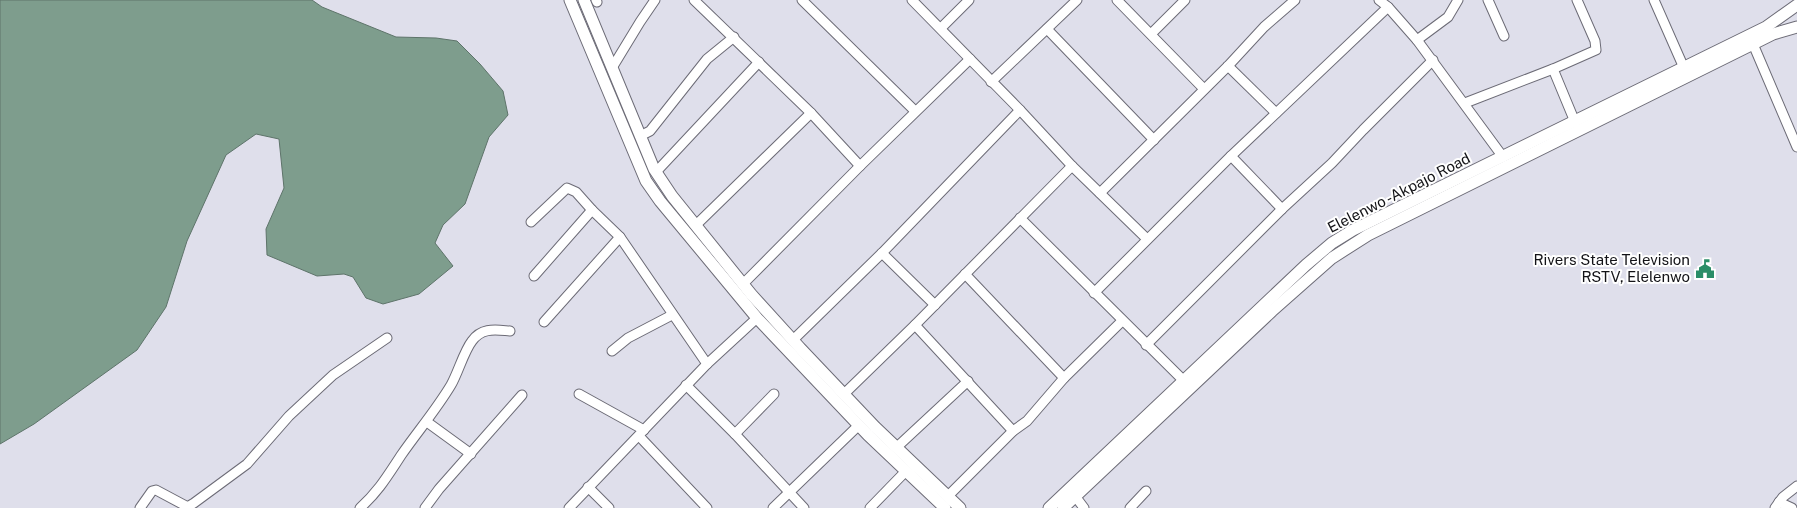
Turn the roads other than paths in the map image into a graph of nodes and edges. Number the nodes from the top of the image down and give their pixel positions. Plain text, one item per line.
1 (570, 0) edge
2 (584, 0) edge
3 (655, 0) edge
4 (694, 0) edge
5 (802, 0) edge
6 (912, 0) edge
7 (969, 0) edge
8 (1077, 0) edge
9 (1117, 0) edge
10 (1185, 0) edge
11 (1295, 0) edge
12 (1458, 0) edge
13 (1488, 0) edge
14 (1577, 0) edge
15 (1654, 0) edge
16 (1788, 0) edge
17 (1384, 3) edge
18 (1797, 5) edge
19 (1766, 27) junction
20 (1797, 27) edge
21 (941, 28) junction
22 (1048, 29) junction
23 (1151, 34) junction
24 (1504, 36) dead end
25 (734, 37) junction
26 (1417, 40) junction
27 (1753, 44) junction
28 (970, 59) junction
29 (1433, 60) junction
30 (758, 62) junction
31 (1228, 66) junction
32 (612, 68) junction
33 (1684, 68) junction
34 (1553, 69) junction
35 (991, 82) junction
36 (1204, 89) junction
37 (1465, 104) junction
38 (1020, 110) junction
39 (915, 111) junction
40 (811, 113) junction
41 (1276, 113) junction
42 (1575, 122) junction
43 (640, 136) junction
44 (1154, 140) junction
45 (1797, 146) edge
46 (1231, 156) junction
47 (1503, 157) junction
48 (860, 166) junction
49 (1072, 166) junction
50 (656, 172) junction
51 (1100, 193) junction
52 (1282, 209) junction
53 (592, 210) junction
54 (1020, 218) junction
55 (530, 222) dead end
56 (696, 225) junction
57 (620, 237) junction
58 (1147, 239) junction
59 (882, 253) junction
60 (965, 274) junction
61 (534, 276) dead end
62 (743, 284) junction
63 (1094, 293) junction
64 (935, 305) junction
65 (672, 315) junction
66 (757, 318) junction
67 (1122, 321) junction
68 (544, 322) dead end
69 (916, 325) junction
70 (510, 331) dead end
71 (387, 338) dead end
72 (793, 340) junction
73 (1146, 345) junction
74 (612, 351) dead end
75 (707, 364) junction
76 (1064, 378) junction
77 (968, 380) junction
78 (1184, 381) junction
79 (686, 385) junction
80 (579, 394) dead end
81 (774, 394) dead end
82 (844, 394) junction
83 (522, 395) dead end
84 (427, 422) junction
85 (859, 426) junction
86 (1013, 431) junction
87 (642, 433) junction
88 (735, 434) junction
89 (897, 448) junction
90 (471, 454) junction
91 (906, 471) junction
92 (1797, 486) edge
93 (588, 487) junction
94 (1146, 491) dead end
95 (788, 492) junction
96 (1075, 496) junction
97 (947, 502) edge
98 (1777, 505) edge
99 (189, 507) edge
100 (140, 508) edge
101 (360, 508) edge
102 (425, 508) edge
103 (569, 508) edge
104 (609, 508) edge
105 (707, 508) edge
106 (773, 508) edge
107 (804, 508) edge
108 (870, 508) edge
109 (960, 508) edge
110 (1049, 508) edge
111 (1064, 508) edge
112 (1084, 508) edge
113 (1130, 508) edge
114 (1792, 508) edge

1 - 66 main road
2 - 32 main road
3 - 32 street
4 - 25 street
5 - 39 street
6 - 21 street
7 - 21 street
8 - 22 street
9 - 23 street
10 - 23 street
11 - 31 street
12 - 26 street
13 - 24 street
14 - 34 street
15 - 33 street
16 - 19 main road
17 - 26 street
17 - 41 street
18 - 19 main road, Elelenwo -Akpajo Road
19 - 33 main road, Elelenwo -Akpajo Road
20 - 27 main road, Elelenwo -Akpajo Road
21 - 28 street
22 - 35 street
22 - 44 street
23 - 36 street
25 - 30 street
25 - 43 street
26 - 29 street
27 - 45 street
27 - 96 main road, Elelenwo -Akpajo Road
28 - 35 street
28 - 39 street
29 - 37 street
29 - 52 street
30 - 40 street
30 - 50 street
31 - 36 street
31 - 41 street
32 - 43 main road
33 - 42 main road, Elelenwo -Akpajo Road
34 - 37 street
34 - 42 street
35 - 38 street
36 - 44 street
37 - 47 street
38 - 49 street
38 - 59 street
39 - 48 street
40 - 48 street
40 - 56 street
41 - 46 street
42 - 47 main road, Elelenwo -Akpajo Road
43 - 50 main road
44 - 51 street
46 - 52 street
46 - 58 street
47 - 78 main road, Elelenwo -Akpajo Road
48 - 62 street
49 - 51 street
49 - 54 street
50 - 56 main road
51 - 58 street
52 - 73 street
53 - 55 street
53 - 57 street
53 - 61 street
54 - 60 street
54 - 63 street
56 - 62 main road
57 - 65 street
57 - 68 street
58 - 63 street
59 - 64 street
59 - 72 street
60 - 64 street
60 - 76 street
62 - 72 main road
63 - 67 street
64 - 69 street
65 - 74 street
65 - 75 street
66 - 75 street
66 - 85 main road
67 - 73 street
67 - 76 street
69 - 77 street
69 - 82 street
70 - 84 street
71 - 99 street
72 - 82 main road
73 - 78 street
75 - 79 street
76 - 86 street
77 - 86 street
77 - 89 street
78 - 110 main road, Elelenwo -Akpajo Road
79 - 87 street
79 - 88 street
80 - 87 street
81 - 88 street
82 - 89 main road
83 - 90 street
84 - 90 street
84 - 101 street
85 - 91 main road
85 - 95 street
86 - 97 street
87 - 93 street
87 - 105 street
88 - 95 street
89 - 97 main road
90 - 102 street
91 - 97 main road
91 - 108 street
92 - 98 street
93 - 103 street
93 - 104 street
94 - 113 street
95 - 106 street
95 - 107 street
96 - 111 main road, Elelenwo -Akpajo Road
96 - 112 street
97 - 109 main road
98 - 114 street
99 - 100 street

